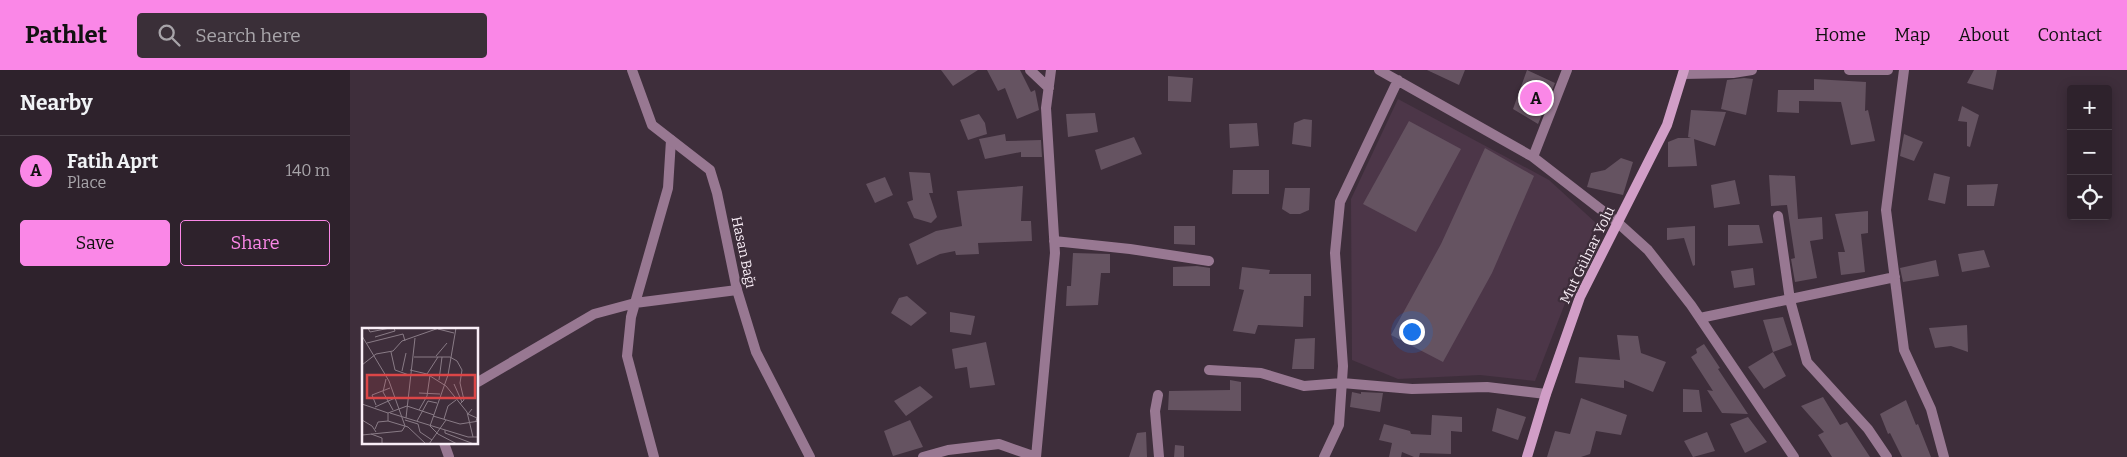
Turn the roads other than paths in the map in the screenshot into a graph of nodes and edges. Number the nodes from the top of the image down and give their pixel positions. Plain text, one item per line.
1 (632, 70) edge
2 (1030, 70) edge
3 (1051, 70) edge
4 (1379, 70) edge
5 (1567, 70) edge
6 (1752, 70) edge
7 (1849, 70) edge
8 (1888, 70) edge
9 (1904, 70) edge
10 (1684, 72) edge
11 (1398, 80) junction
12 (1049, 88) junction
13 (671, 140) junction
14 (1533, 157) junction
15 (1778, 216) dead end
16 (1617, 222) junction
17 (1054, 242) junction
18 (1209, 261) dead end
19 (1894, 277) junction
20 (737, 290) junction
21 (1790, 300) junction
22 (635, 303) junction
23 (1700, 318) junction
24 (1209, 370) dead end
25 (479, 381) edge
26 (1342, 383) junction
27 (1546, 394) junction
28 (1158, 395) dead end
29 (444, 444) edge
30 (449, 457) edge
31 (654, 457) edge
32 (809, 457) edge
33 (923, 457) edge
34 (1036, 457) edge
35 (1159, 457) edge
36 (1324, 457) edge
37 (1527, 457) edge
38 (1794, 457) edge
39 (1887, 457) edge
40 (1944, 457) edge

1 - 13 street, Hasan Bağı
2 - 12 street
3 - 12 street
4 - 11 street
5 - 14 street
6 - 10 street
7 - 8 street
9 - 19 street
10 - 16 main road, Mut Gülnar Yolu
11 - 14 street
11 - 26 street
12 - 17 street
13 - 20 street, Hasan Bağı
13 - 22 street
14 - 16 street
15 - 21 street
16 - 23 street
16 - 27 main road, Mut Gülnar Yolu
17 - 18 street
17 - 34 street
19 - 21 street
19 - 40 street
20 - 22 street
20 - 32 street, Hasan Bağı
21 - 23 street
21 - 39 street
22 - 25 street
22 - 31 street
23 - 38 street
24 - 26 street
26 - 27 street
26 - 36 street
27 - 37 main road, Mut Gülnar Yolu
28 - 35 street
29 - 30 street
33 - 34 street

